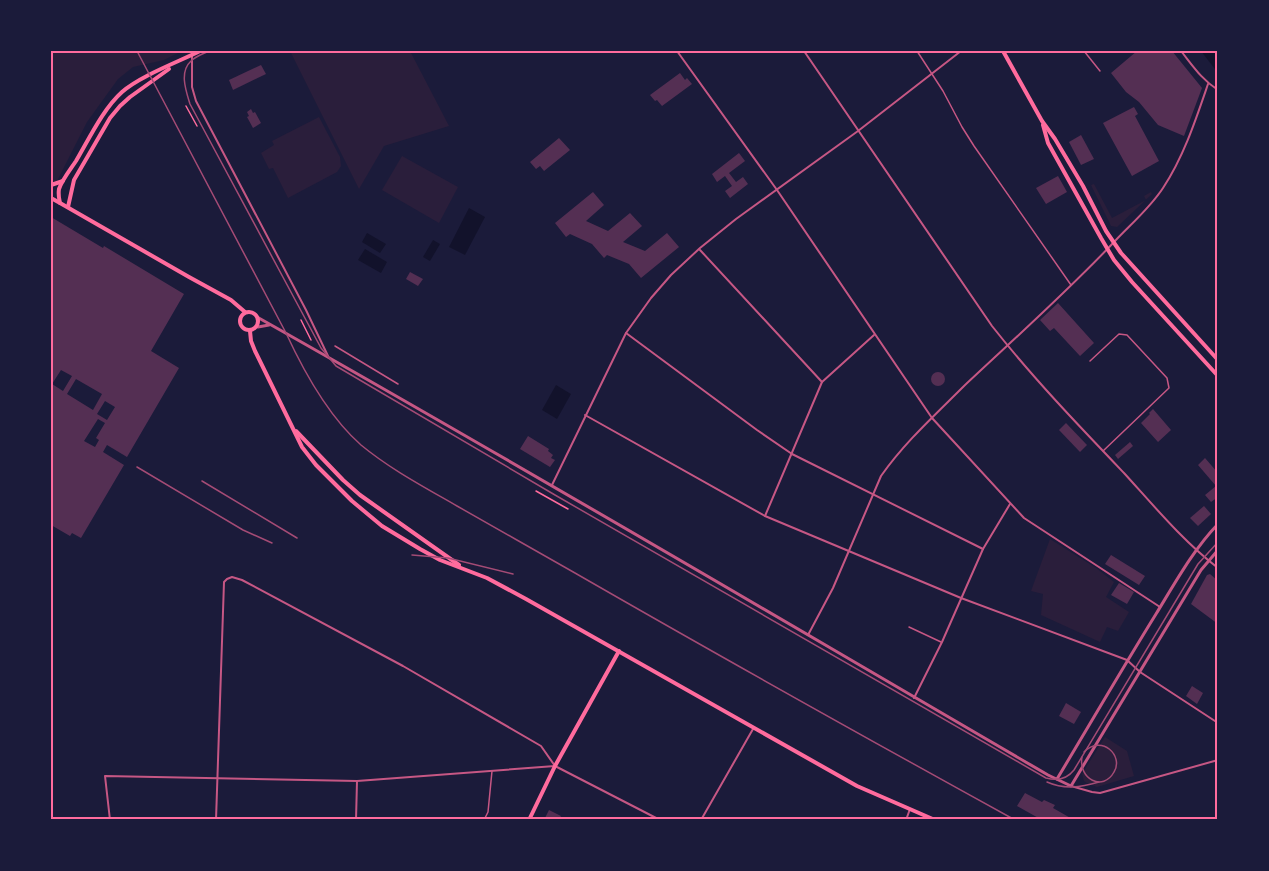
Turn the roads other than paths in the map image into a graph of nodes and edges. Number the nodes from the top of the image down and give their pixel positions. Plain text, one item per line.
1 (200, 51) edge
2 (677, 51) edge
3 (804, 51) edge
4 (917, 51) edge
5 (961, 51) edge
6 (1003, 51) edge
7 (1084, 51) edge
8 (1182, 52) edge
9 (192, 55) junction
10 (178, 62) junction
11 (1100, 71) dead end
12 (932, 74) junction
13 (1208, 84) junction
14 (1218, 90) edge
15 (1041, 121) junction
16 (858, 131) junction
17 (64, 180) junction
18 (51, 186) edge
19 (777, 190) junction
20 (51, 198) edge
21 (60, 203) junction
22 (68, 207) junction
23 (1114, 242) junction
24 (699, 249) junction
25 (1108, 250) junction
26 (1072, 285) junction
27 (245, 312) junction
28 (257, 317) junction
29 (270, 325) junction
30 (258, 327) junction
31 (250, 331) junction
32 (626, 333) junction
33 (874, 335) junction
34 (1007, 345) junction
35 (335, 346) dead end
36 (328, 356) junction
37 (1218, 360) edge
38 (1090, 361) dead end
39 (1218, 376) edge
40 (822, 382) junction
41 (398, 384) dead end
42 (585, 415) junction
43 (932, 418) junction
44 (293, 428) junction
45 (1102, 451) junction
46 (792, 454) junction
47 (552, 485) junction
48 (873, 493) junction
49 (1011, 504) junction
50 (765, 516) junction
51 (1218, 524) edge
52 (983, 549) junction
53 (1196, 550) junction
54 (1218, 550) edge
55 (849, 552) junction
56 (1209, 561) junction
57 (1218, 568) edge
58 (464, 569) junction
59 (961, 598) junction
60 (1160, 607) junction
61 (909, 627) dead end
62 (808, 635) junction
63 (942, 642) junction
64 (619, 651) junction
65 (1127, 660) junction
66 (1140, 672) junction
67 (914, 698) junction
68 (1218, 723) edge
69 (754, 727) junction
70 (1218, 759) edge
71 (555, 766) junction
72 (492, 770) junction
73 (218, 779) junction
74 (1057, 779) junction
75 (357, 781) junction
76 (1071, 786) junction
77 (910, 810) junction
78 (110, 820) edge
79 (216, 820) edge
80 (356, 820) edge
81 (484, 820) edge
82 (529, 820) edge
83 (660, 820) edge
84 (700, 820) edge
85 (906, 820) edge
86 (935, 820) edge

1 - 9 main road
2 - 19 street
3 - 16 street
4 - 12 street
5 - 12 street
6 - 15 main road
7 - 11 street
8 - 13 street
9 - 10 main road
9 - 36 street
10 - 17 main road
10 - 22 main road
12 - 16 street
12 - 26 street
13 - 14 street
13 - 23 street
15 - 23 main road
15 - 25 main road
16 - 19 street
16 - 34 street
17 - 18 main road
17 - 21 main road
19 - 24 street
19 - 33 street
20 - 21 main road
21 - 22 main road
22 - 27 main road
23 - 25 street
23 - 37 main road
24 - 32 street
24 - 40 street
25 - 26 street
25 - 39 main road
26 - 34 street
27 - 28 main road
27 - 31 main road
28 - 29 street
28 - 30 main road
29 - 30 street
29 - 36 street
30 - 31 main road
31 - 44 main road
32 - 42 street
32 - 46 street
33 - 40 street
33 - 43 street
34 - 43 street
34 - 45 street
35 - 41 street
36 - 47 street
38 - 45 street
40 - 46 street
42 - 47 street
42 - 50 street
43 - 48 street
43 - 49 street
44 - 58 main road
44 - 58 main road
45 - 53 street
46 - 48 street
46 - 50 street
47 - 62 street
48 - 52 street
48 - 55 street
49 - 52 street
49 - 60 street
50 - 55 street
51 - 53 street
52 - 59 street
53 - 56 street
53 - 60 street
54 - 56 street
55 - 59 street
55 - 62 street
56 - 57 street
56 - 66 street
58 - 64 main road
59 - 63 street
59 - 65 street
60 - 65 street
61 - 63 street
62 - 67 street
63 - 67 street
64 - 69 main road
64 - 71 main road
65 - 66 street
65 - 74 street
66 - 68 street
66 - 76 street
67 - 74 street
69 - 77 main road
69 - 84 street
70 - 76 street
71 - 72 street
71 - 73 street
71 - 82 main road
71 - 83 street
72 - 75 street
72 - 81 street
73 - 75 street
73 - 78 street
73 - 79 street
74 - 76 street
75 - 80 street
77 - 85 street
77 - 86 main road

